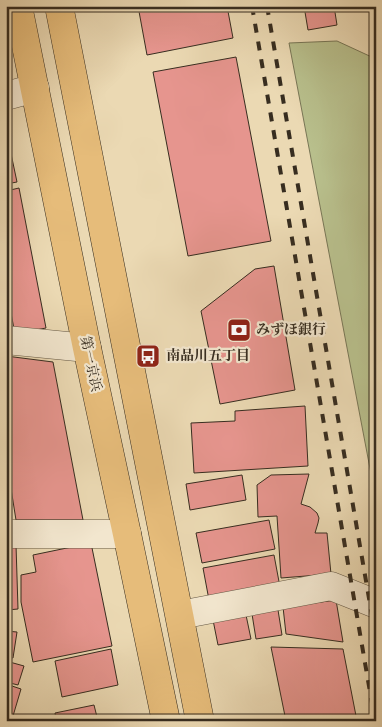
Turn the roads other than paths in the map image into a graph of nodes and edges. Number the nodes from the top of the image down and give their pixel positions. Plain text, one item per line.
1 (59, 6) edge
2 (15, 18) edge
3 (35, 88) junction
4 (6, 96) edge
5 (6, 340) edge
6 (87, 348) junction
7 (6, 534) edge
8 (127, 534) junction
9 (376, 604) edge
10 (180, 615) junction
11 (166, 721) edge
12 (200, 721) edge

1 - 10 highway
2 - 3 highway, 第一京浜
3 - 4 street
3 - 6 highway, 第一京浜
5 - 6 street
6 - 8 highway, 第一京浜
7 - 8 street
8 - 11 highway, 第一京浜
9 - 10 street
10 - 12 highway

